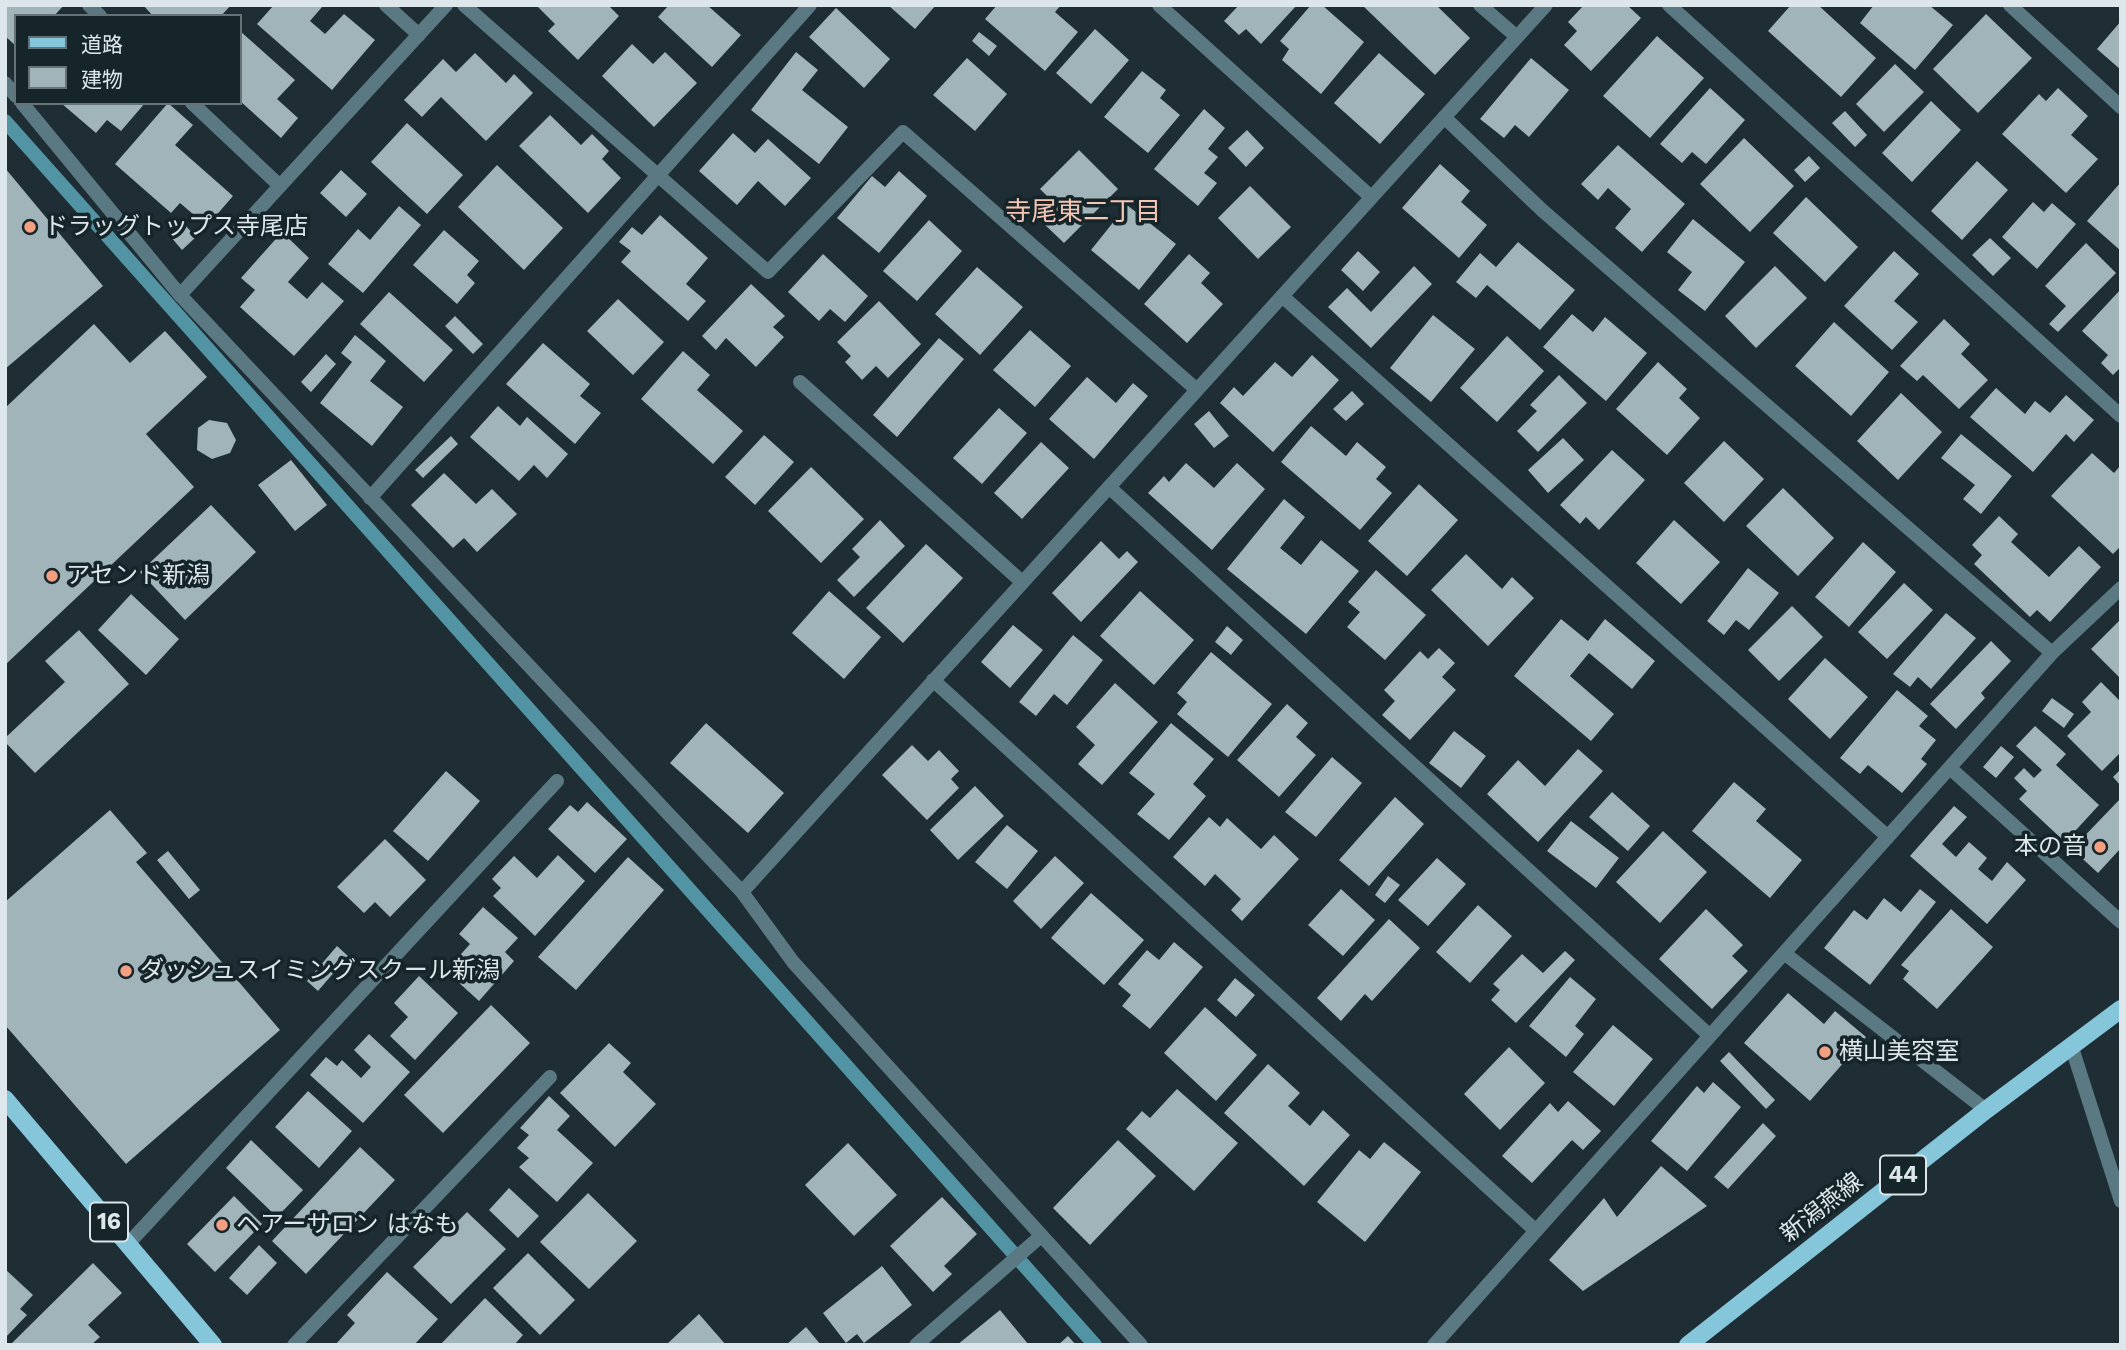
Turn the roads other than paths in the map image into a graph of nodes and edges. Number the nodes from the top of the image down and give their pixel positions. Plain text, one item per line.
1 (386, 5) edge
2 (446, 5) edge
3 (464, 5) edge
4 (810, 5) edge
5 (1159, 5) edge
6 (1480, 5) edge
7 (1546, 5) edge
8 (1669, 5) edge
9 (2010, 5) edge
10 (419, 35) junction
11 (1517, 37) junction
12 (24, 105) edge
13 (194, 105) edge
14 (2121, 107) edge
15 (1444, 117) junction
16 (657, 176) junction
17 (280, 186) junction
18 (1371, 197) junction
19 (180, 295) junction
20 (1282, 296) junction
21 (800, 382) dead end
22 (1197, 390) junction
23 (2121, 416) edge
24 (1109, 486) junction
25 (370, 498) junction
26 (1022, 582) junction
27 (2121, 588) edge
28 (2052, 653) junction
29 (933, 680) junction
30 (1950, 768) junction
31 (556, 781) dead end
32 (1888, 837) junction
33 (742, 892) junction
34 (2121, 922) edge
35 (1784, 953) junction
36 (2121, 1009) edge
37 (1710, 1036) junction
38 (2072, 1048) junction
39 (550, 1077) dead end
40 (5, 1099) edge
41 (1986, 1110) junction
42 (2121, 1200) edge
43 (1536, 1231) junction
44 (1041, 1236) junction
45 (128, 1244) junction
46 (213, 1345) edge
47 (294, 1345) edge
48 (916, 1345) edge
49 (1141, 1345) edge
50 (1434, 1345) edge
51 (1688, 1345) edge

1 - 10 street
2 - 10 street
3 - 16 street
4 - 16 street
5 - 18 street
6 - 11 street
7 - 11 street
8 - 23 street
9 - 14 street
10 - 17 street
11 - 15 street
12 - 19 street
13 - 17 street
15 - 18 street
15 - 28 street
16 - 22 street
16 - 25 street
17 - 19 street
18 - 20 street
19 - 25 street
20 - 22 street
20 - 32 street
21 - 26 street
22 - 24 street
24 - 26 street
24 - 37 street
25 - 33 street
26 - 29 street
27 - 28 street
28 - 30 street
29 - 33 street
29 - 43 street
30 - 32 street
30 - 34 street
31 - 45 street
32 - 35 street
33 - 44 street
35 - 37 street
35 - 41 street
36 - 38 main road, 新潟燕線 / 44
37 - 43 street
38 - 41 main road, 新潟燕線 / 44
38 - 42 street
39 - 47 street
40 - 45 main road, 16
41 - 51 main road, 新潟燕線 / 44
43 - 50 street
44 - 48 street
44 - 49 street
45 - 46 main road, 16

